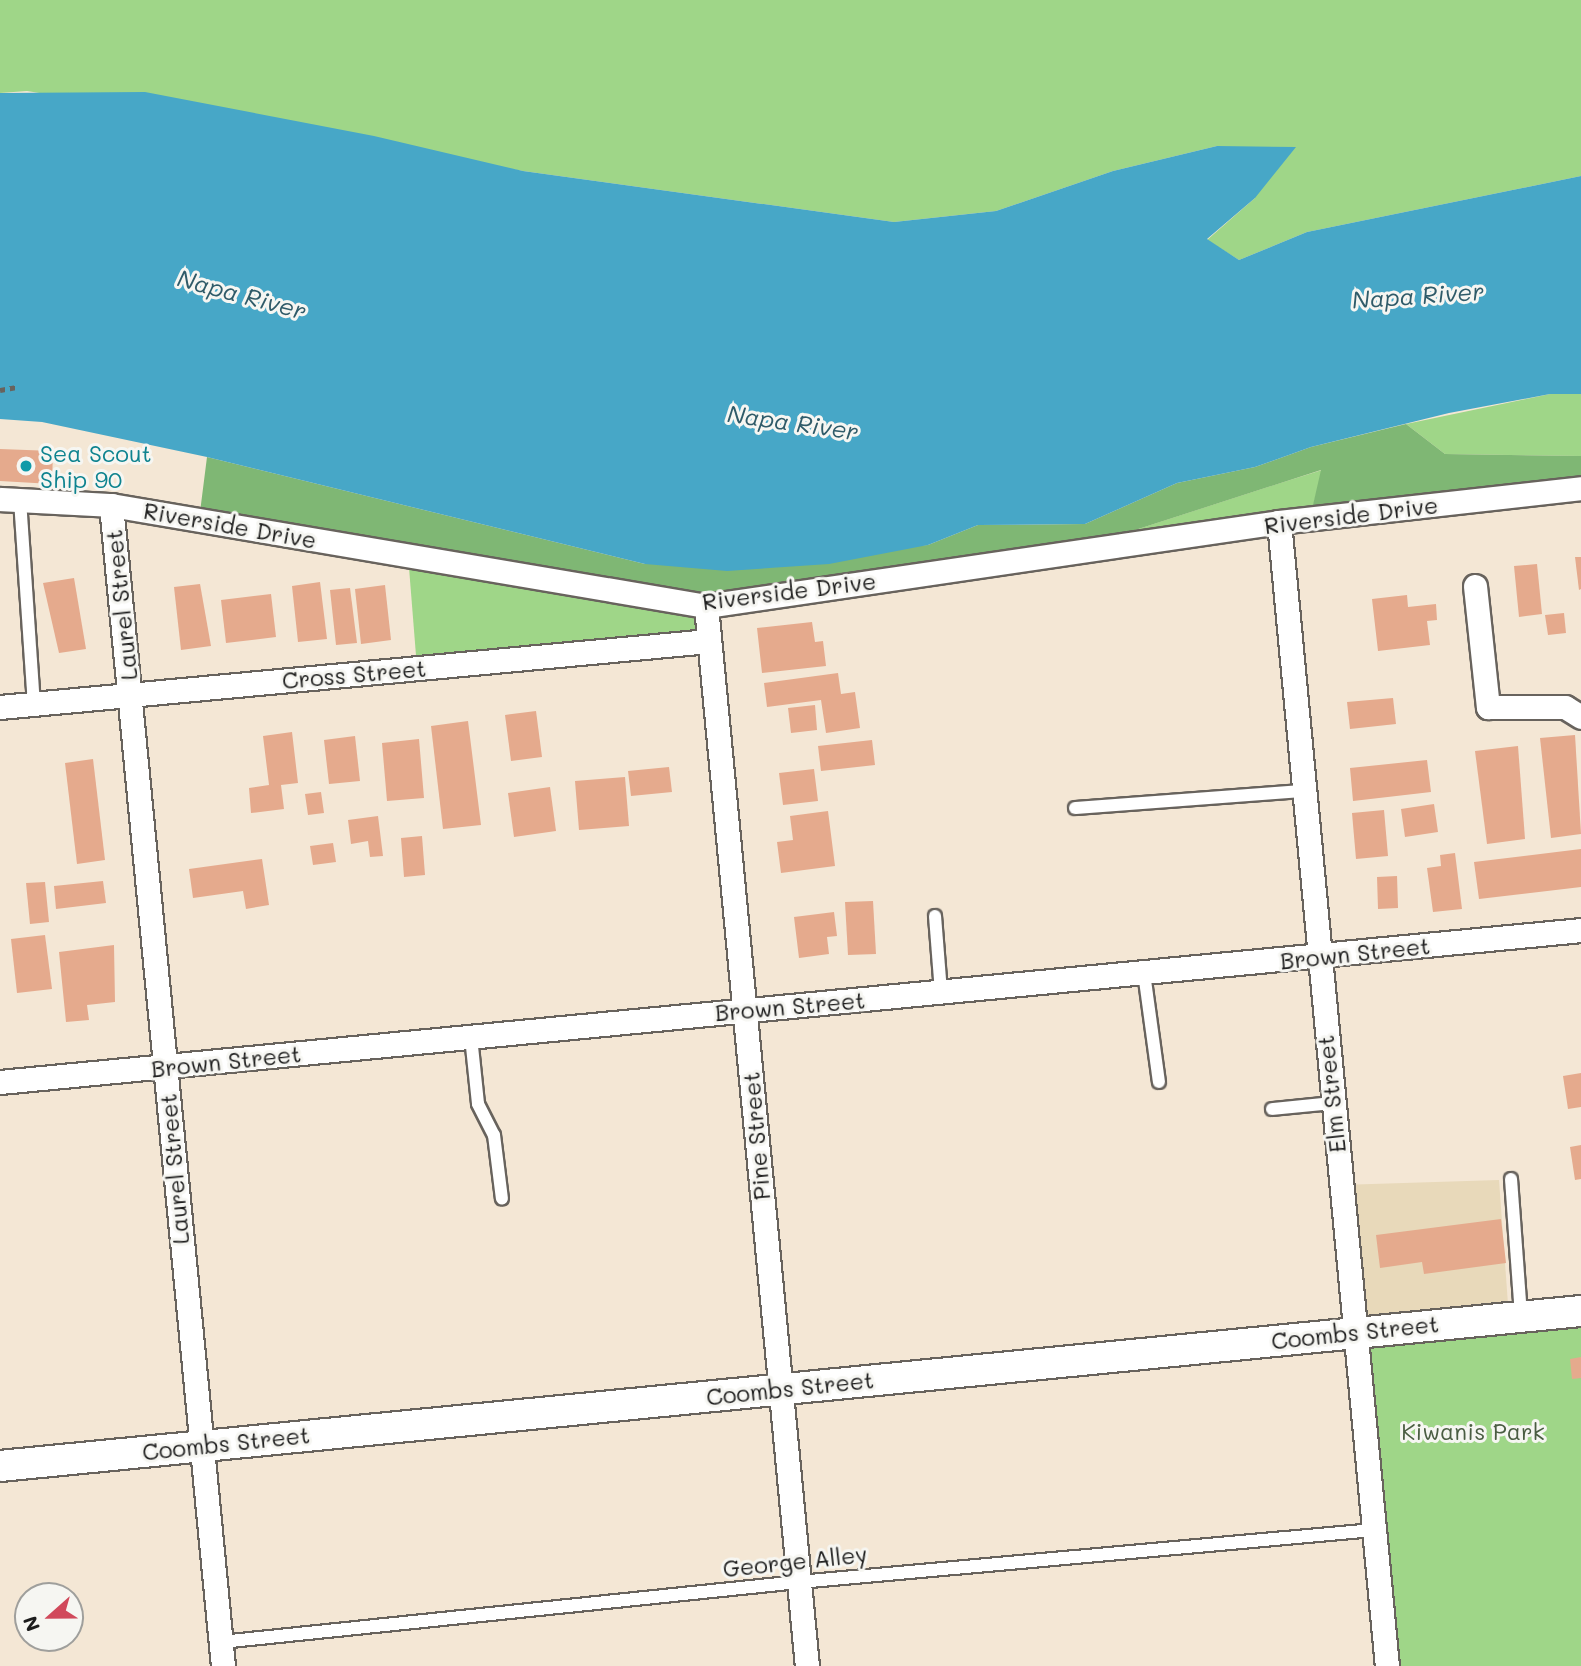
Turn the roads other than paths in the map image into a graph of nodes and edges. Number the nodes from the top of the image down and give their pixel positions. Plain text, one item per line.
1 (1581, 488) edge
2 (10, 499) edge
3 (111, 505) junction
4 (1279, 522) junction
5 (1475, 586) dead end
6 (706, 606) junction
7 (709, 641) junction
8 (130, 694) junction
9 (34, 704) junction
10 (0, 707) edge
11 (1581, 717) edge
12 (1303, 791) junction
13 (1075, 808) dead end
14 (935, 916) dead end
15 (1581, 930) edge
16 (1318, 957) junction
17 (1144, 973) junction
18 (941, 992) junction
19 (745, 1010) junction
20 (471, 1037) junction
21 (165, 1067) junction
22 (0, 1082) edge
23 (1159, 1082) dead end
24 (1332, 1103) junction
25 (1272, 1109) dead end
26 (1511, 1180) dead end
27 (502, 1199) dead end
28 (1581, 1311) edge
29 (1521, 1317) junction
30 (1355, 1332) junction
31 (780, 1389) junction
32 (201, 1445) junction
33 (0, 1466) edge
34 (1374, 1531) junction
35 (799, 1581) junction
36 (221, 1642) junction
37 (223, 1666) edge
38 (807, 1666) edge
39 (1387, 1666) edge

1 - 4 street, Riverside Drive
2 - 3 street, Riverside Drive
2 - 9 lane
3 - 6 street, Riverside Drive
3 - 8 street, Laurel Street
4 - 6 street, Riverside Drive
4 - 12 street, Elm Street
5 - 11 street
6 - 7 street, Pine Street
7 - 8 street, Cross Street
7 - 19 street, Pine Street
8 - 9 street, Cross Street
8 - 21 street, Laurel Street
9 - 10 street, Cross Street
12 - 13 lane
12 - 16 street, Elm Street
14 - 18 lane
15 - 16 street, Brown Street
16 - 17 street, Brown Street
16 - 24 street, Elm Street
17 - 18 street, Brown Street
17 - 23 lane
18 - 19 street, Brown Street
19 - 20 street, Brown Street
19 - 31 street, Pine Street
20 - 21 street, Brown Street
20 - 27 lane
21 - 22 street, Brown Street
21 - 32 street, Laurel Street
24 - 25 lane
24 - 30 street, Elm Street
26 - 29 lane
28 - 29 street, Coombs Street
29 - 30 street, Coombs Street
30 - 31 street, Coombs Street
30 - 34 street, Elm Street
31 - 32 street, Coombs Street
31 - 35 street, Pine Street
32 - 33 street, Coombs Street
32 - 36 street, Laurel Street
34 - 35 lane, George Alley
34 - 39 street, Elm Street
35 - 36 lane, George Alley
35 - 38 street, Pine Street
36 - 37 street, Laurel Street

